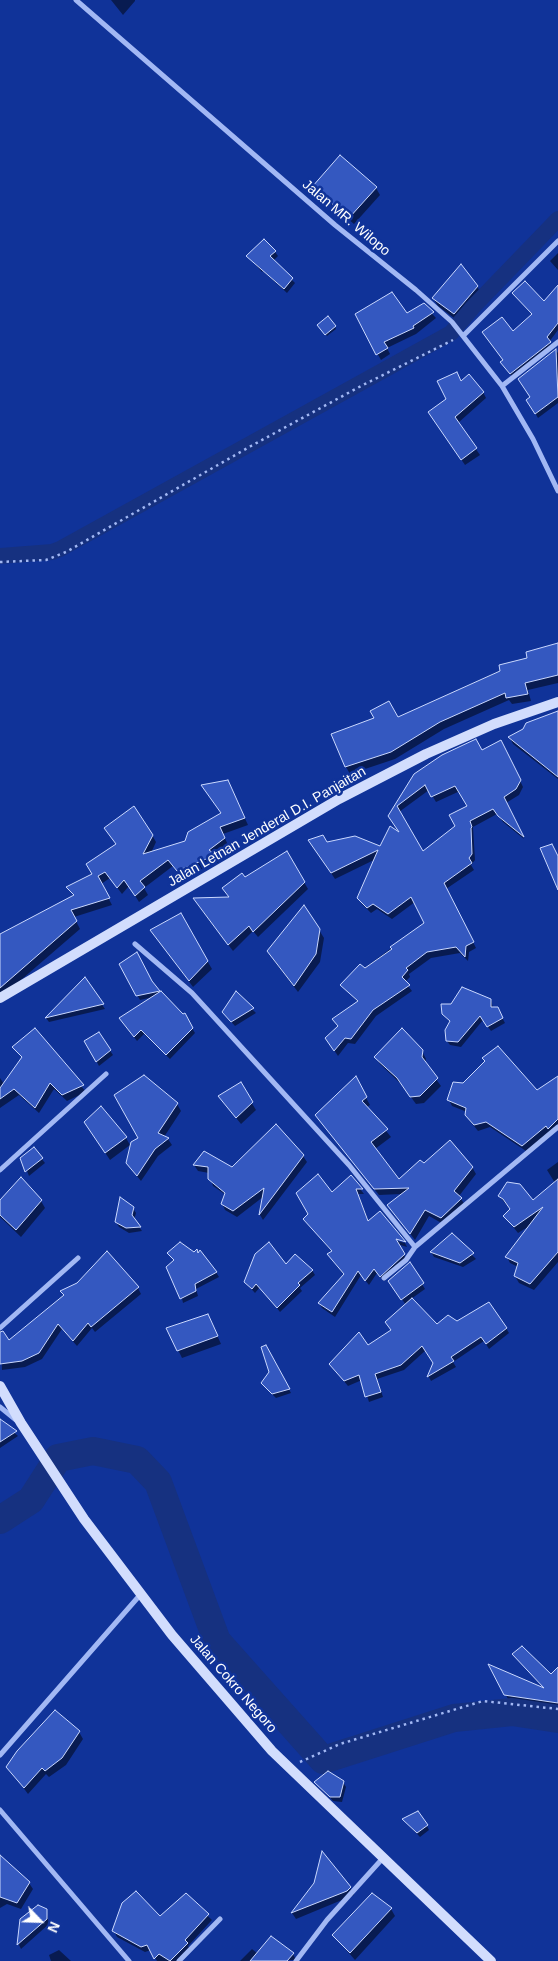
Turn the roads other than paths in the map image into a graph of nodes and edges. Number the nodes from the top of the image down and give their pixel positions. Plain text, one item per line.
1 (76, 0) edge
2 (558, 241) edge
3 (462, 333) junction
4 (558, 342) edge
5 (502, 386) junction
6 (558, 490) edge
7 (558, 702) edge
8 (135, 944) dead end
9 (0, 998) edge
10 (106, 1074) dead end
11 (558, 1128) edge
12 (0, 1170) edge
13 (415, 1247) junction
14 (78, 1258) dead end
15 (384, 1278) dead end
16 (0, 1328) edge
17 (0, 1386) edge
18 (0, 1407) edge
19 (21, 1423) junction
20 (140, 1595) junction
21 (0, 1755) edge
22 (0, 1810) edge
23 (383, 1858) junction
24 (220, 1919) dead end
25 (130, 1961) edge
26 (179, 1961) edge
27 (296, 1961) edge
28 (491, 1961) edge

1 - 3 street, Jalan MR. Wilopo
2 - 3 street
3 - 5 street, Jalan MR. Wilopo
4 - 5 street
5 - 6 street, Jalan MR. Wilopo
7 - 9 street, Jalan Letnan Jenderal D.I. Panjaitan
8 - 13 street
10 - 12 street
11 - 13 street
13 - 15 street
14 - 16 street
17 - 19 street, Jalan Cokro Negoro
18 - 19 street
19 - 20 street, Jalan Cokro Negoro
20 - 21 street
20 - 23 street, Jalan Cokro Negoro
22 - 25 street
23 - 27 street
23 - 28 street, Jalan Cokro Negoro
24 - 26 street

